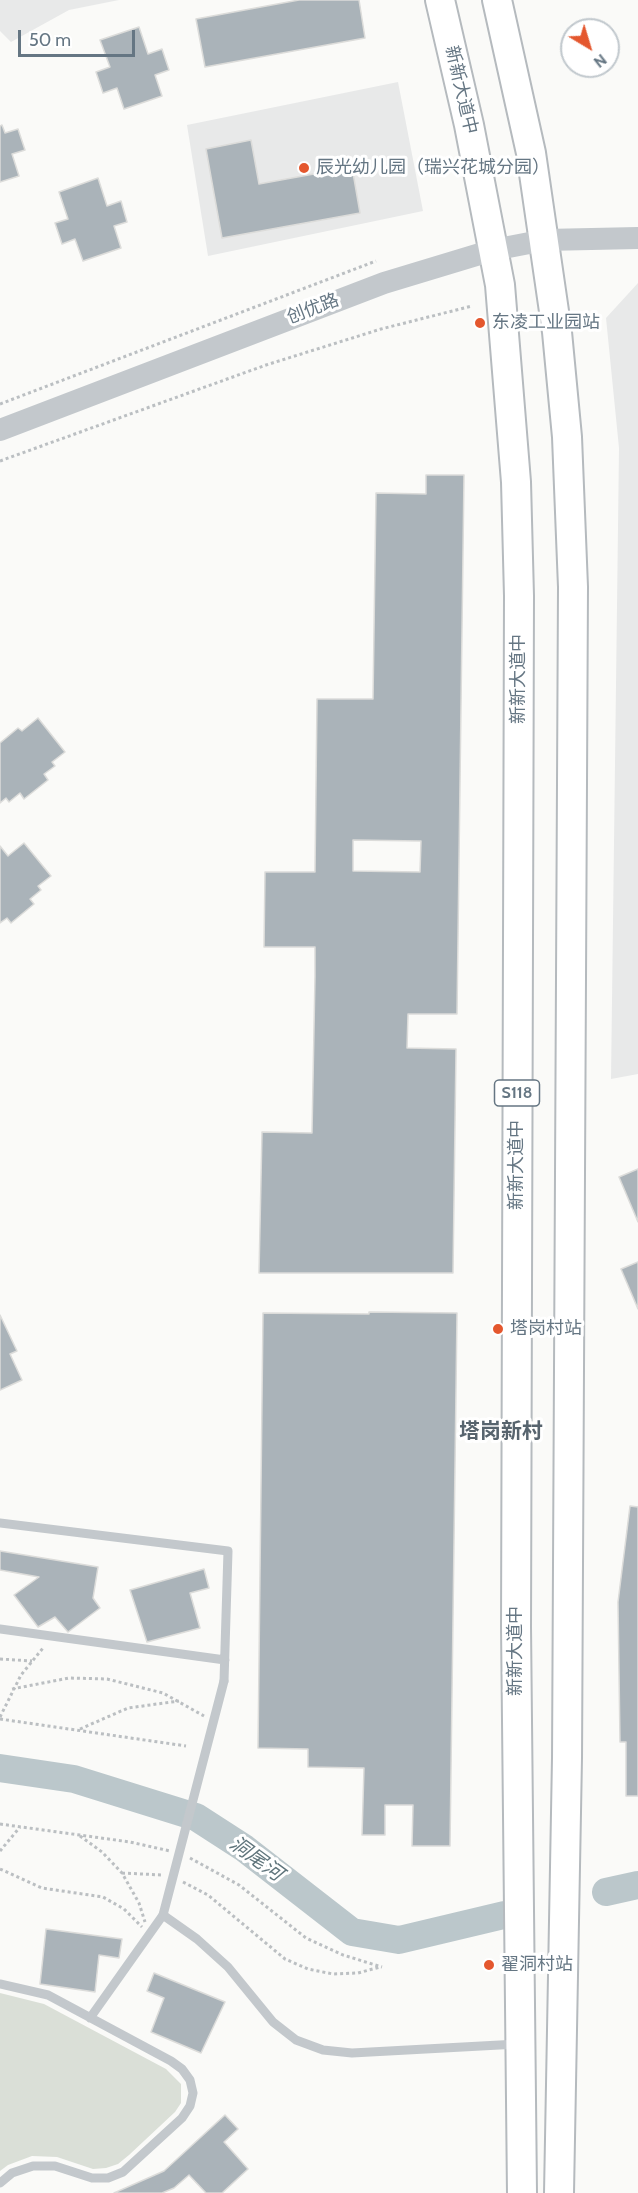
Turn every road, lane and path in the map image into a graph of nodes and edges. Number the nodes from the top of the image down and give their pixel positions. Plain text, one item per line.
1 (440, 0) edge
2 (497, 0) edge
3 (638, 238) edge
4 (544, 240) junction
5 (493, 250) junction
6 (376, 261) dead end
7 (472, 306) dead end
8 (0, 404) edge
9 (0, 430) edge
10 (0, 461) edge
11 (0, 1523) edge
12 (0, 1629) edge
13 (56, 1636) junction
14 (0, 1659) edge
15 (225, 1660) junction
16 (32, 1661) junction
17 (12, 1689) junction
18 (181, 1701) junction
19 (0, 1718) edge
20 (213, 1722) junction
21 (79, 1730) junction
22 (186, 1746) dead end
23 (0, 1824) edge
24 (20, 1827) junction
25 (79, 1835) junction
26 (0, 1851) edge
27 (176, 1853) dead end
28 (187, 1857) dead end
29 (0, 1869) edge
30 (122, 1873) junction
31 (167, 1876) dead end
32 (174, 1879) dead end
33 (163, 1915) junction
34 (147, 1936) junction
35 (0, 1984) edge
36 (90, 2018) junction
37 (520, 2044) junction
38 (0, 2183) edge
39 (522, 2193) edge
40 (559, 2193) edge

1 - 5 main road, 新新大道中 / S118
2 - 4 main road
3 - 4 street, 创优路
4 - 5 street, 创优路
4 - 40 main road
5 - 9 street, 创优路
5 - 37 main road, 新新大道中 / S118
6 - 8 path
7 - 10 path
11 - 15 lane
12 - 13 lane
13 - 15 lane
13 - 16 path
14 - 16 path
15 - 20 lane, bridge
16 - 17 path
17 - 18 path
17 - 19 path
18 - 20 path
18 - 21 path
19 - 21 path
20 - 33 lane, bridge
21 - 22 path
23 - 24 path
24 - 25 path
24 - 26 path
25 - 27 path
25 - 30 path
28 - 32 path
29 - 34 path
30 - 31 path
30 - 34 path
33 - 34 lane
33 - 37 lane
34 - 36 lane
35 - 36 lane
36 - 38 lane
37 - 39 main road, 新新大道中 / S118

